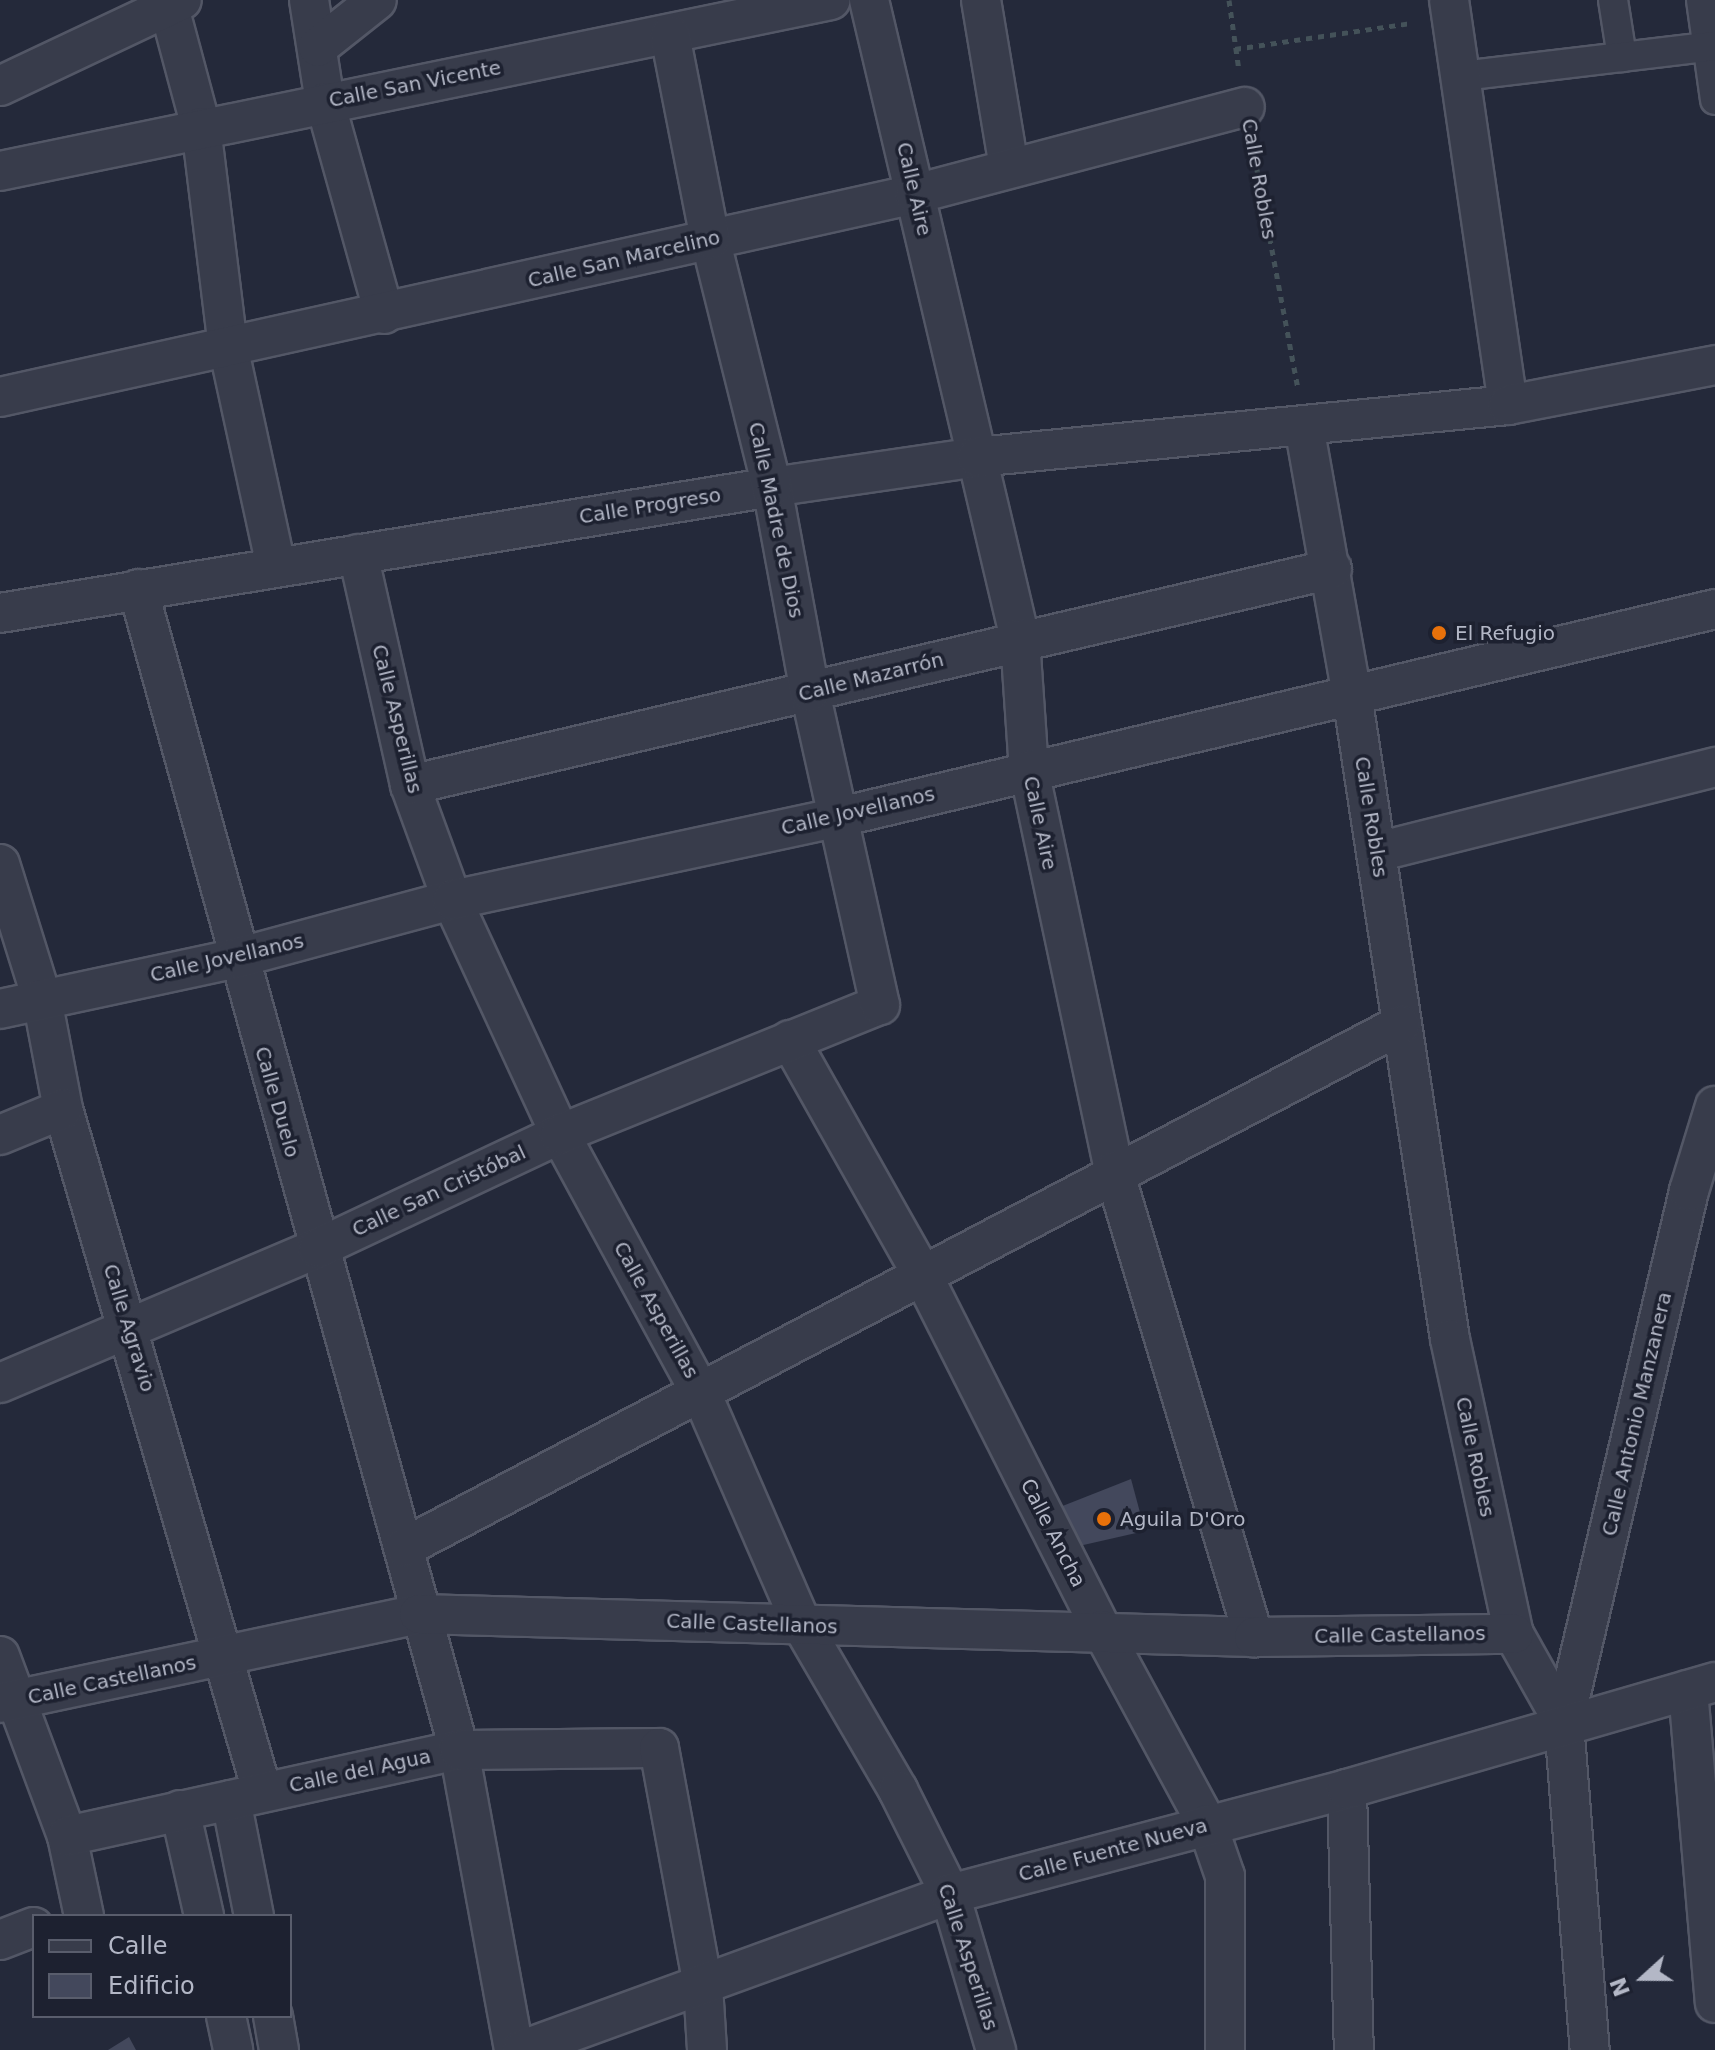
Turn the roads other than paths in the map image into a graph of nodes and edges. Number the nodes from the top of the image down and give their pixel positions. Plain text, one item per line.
1 (309, 0) edge
2 (377, 0) edge
3 (831, 0) edge
4 (869, 0) edge
5 (981, 0) edge
6 (1613, 0) edge
7 (1701, 0) edge
8 (172, 3) edge
9 (1451, 9) edge
10 (670, 35) junction
11 (1712, 46) edge
12 (318, 47) junction
13 (1622, 57) junction
14 (1462, 76) junction
15 (0, 86) edge
16 (1715, 100) edge
17 (325, 102) junction
18 (1245, 107) road end
19 (201, 127) junction
20 (1009, 167) junction
21 (0, 171) edge
22 (915, 194) junction
23 (710, 239) junction
24 (384, 314) junction
25 (228, 346) junction
26 (1715, 365) edge
27 (0, 397) edge
28 (1508, 405) junction
29 (1304, 426) junction
30 (977, 457) junction
31 (772, 487) junction
32 (358, 554) junction
33 (276, 567) junction
34 (1332, 569) junction
35 (138, 589) junction
36 (1715, 609) edge
37 (0, 613) edge
38 (1020, 639) junction
39 (810, 692) junction
40 (1352, 695) junction
41 (1715, 767) edge
42 (1029, 770) junction
43 (410, 785) junction
44 (840, 817) junction
45 (1377, 852) junction
46 (0, 864) edge
47 (452, 900) junction
48 (237, 958) junction
49 (42, 999) junction
50 (880, 1005) joint
51 (0, 1009) edge
52 (1400, 1025) junction
53 (790, 1040) junction
54 (1715, 1106) edge
55 (63, 1109) junction
56 (560, 1134) junction
57 (0, 1135) edge
58 (1114, 1171) junction
59 (1702, 1196) edge
60 (318, 1248) junction
61 (924, 1278) junction
62 (129, 1326) junction
63 (0, 1383) edge
64 (702, 1395) junction
65 (405, 1547) junction
66 (419, 1614) junction
67 (802, 1625) junction
68 (1102, 1630) junction
69 (1514, 1634) junction
70 (1254, 1637) junction
71 (0, 1656) edge
72 (227, 1656) junction
73 (1702, 1686) edge
74 (7, 1701) edge
75 (1564, 1723) junction
76 (459, 1750) junction
77 (1347, 1789) junction
78 (247, 1796) junction
79 (180, 1810) junction
80 (1207, 1824) junction
81 (67, 1836) junction
82 (950, 1894) junction
83 (77, 1914) edge
84 (204, 1914) edge
85 (254, 1914) edge
86 (32, 1928) edge
87 (0, 1940) edge
88 (1712, 1958) edge
89 (703, 1986) junction
90 (1715, 2003) edge
91 (226, 2018) edge
92 (273, 2018) edge
93 (233, 2050) edge
94 (279, 2050) edge
95 (514, 2050) edge
96 (522, 2050) edge
97 (707, 2050) edge
98 (996, 2050) edge
99 (1225, 2050) edge
100 (1354, 2050) edge
101 (1590, 2050) edge

1 - 12 street
2 - 12 street
3 - 10 street, Calle San Vicente
4 - 22 street, Calle Aire
5 - 20 street
6 - 13 street
7 - 11 street
8 - 15 street
8 - 19 street
9 - 14 street
10 - 17 street, Calle San Vicente
10 - 23 street, Calle Madre de Dios
11 - 13 street
11 - 16 street
12 - 17 street
13 - 14 street
14 - 28 street
17 - 19 street, Calle San Vicente
17 - 24 street
18 - 20 street, Calle San Marcelino
19 - 21 street, Calle San Vicente
19 - 25 street
20 - 22 street, Calle San Marcelino
22 - 23 street, Calle San Marcelino
22 - 30 street, Calle Aire
23 - 24 street, Calle San Marcelino
23 - 31 street, Calle Madre de Dios
24 - 25 street, Calle San Marcelino
25 - 27 street, Calle San Marcelino
25 - 33 street
26 - 28 street, Calle Progreso
28 - 29 street, Calle Progreso
29 - 30 street, Calle Progreso
29 - 34 street, Calle Robles
30 - 31 street, Calle Progreso
30 - 38 street, Calle Aire
31 - 32 street, Calle Progreso
31 - 39 street, Calle Madre de Dios
32 - 33 street, Calle Progreso
32 - 43 street, Calle Asperillas
33 - 35 street, Calle Progreso
34 - 38 street, Calle Mazarrón
34 - 40 street, Calle Robles
35 - 37 street, Calle Progreso
35 - 48 street, Calle Duelo
36 - 40 street, Calle Jovellanos
38 - 39 street, Calle Mazarrón
38 - 42 street, Calle Aire
39 - 43 street, Calle Mazarrón
39 - 44 street, Calle Madre de Dios
40 - 42 street, Calle Jovellanos
40 - 45 street, Calle Robles
41 - 45 street
42 - 44 street, Calle Jovellanos
42 - 58 street, Calle Aire
43 - 47 street, Calle Asperillas
44 - 47 street, Calle Jovellanos
44 - 50 street, Calle Madre de Dios
45 - 52 street, Calle Robles
46 - 49 street, Calle Agravio
47 - 48 street, Calle Jovellanos
47 - 56 street, Calle Asperillas
48 - 49 street, Calle Jovellanos
48 - 60 street, Calle Duelo
49 - 51 street, Calle Jovellanos
49 - 55 street, Calle Agravio
50 - 53 street, Calle San Cristóbal
52 - 58 street
52 - 69 street, Calle Robles
53 - 56 street, Calle San Cristóbal
53 - 61 street, Calle Ancha
54 - 59 street, Calle Antonio Manzanera
55 - 57 street
55 - 62 street, Calle Agravio
56 - 60 street, Calle San Cristóbal
56 - 64 street, Calle Asperillas
58 - 61 street
58 - 70 street, Calle Aire
59 - 75 street, Calle Antonio Manzanera
60 - 62 street, Calle San Cristóbal
60 - 65 street, Calle Duelo
61 - 64 street
61 - 68 street, Calle Ancha
62 - 63 street, Calle San Cristóbal
62 - 72 street, Calle Agravio
64 - 65 street
64 - 67 street, Calle Asperillas
65 - 66 street, Calle Duelo
66 - 67 street, Calle Castellanos
66 - 72 street, Calle Castellanos
66 - 76 street, Calle Duelo
67 - 68 street, Calle Castellanos
67 - 82 street, Calle Asperillas
68 - 70 street, Calle Castellanos
68 - 80 street, Calle Ancha
69 - 70 street, Calle Castellanos
69 - 75 street, Calle Robles
71 - 74 street
72 - 74 street, Calle Castellanos
72 - 78 street, Calle Agravio
73 - 75 street, Calle Fuente Nueva
73 - 88 street
74 - 81 street
75 - 77 street, Calle Fuente Nueva
75 - 101 street
76 - 78 street, Calle del Agua
76 - 89 street, Calle del Agua
76 - 95 street, Calle Duelo
77 - 80 street, Calle Fuente Nueva
77 - 100 street
78 - 79 street, Calle del Agua
78 - 85 street, Calle Agravio
79 - 81 street, Calle del Agua
79 - 84 street
80 - 82 street, Calle Fuente Nueva
80 - 99 street, Calle Ancha
81 - 83 street
82 - 89 street, Calle Fuente Nueva
82 - 98 street, Calle Asperillas
86 - 87 street
88 - 90 street
89 - 96 street, Calle Fuente Nueva
89 - 97 street
91 - 93 street
92 - 94 street

